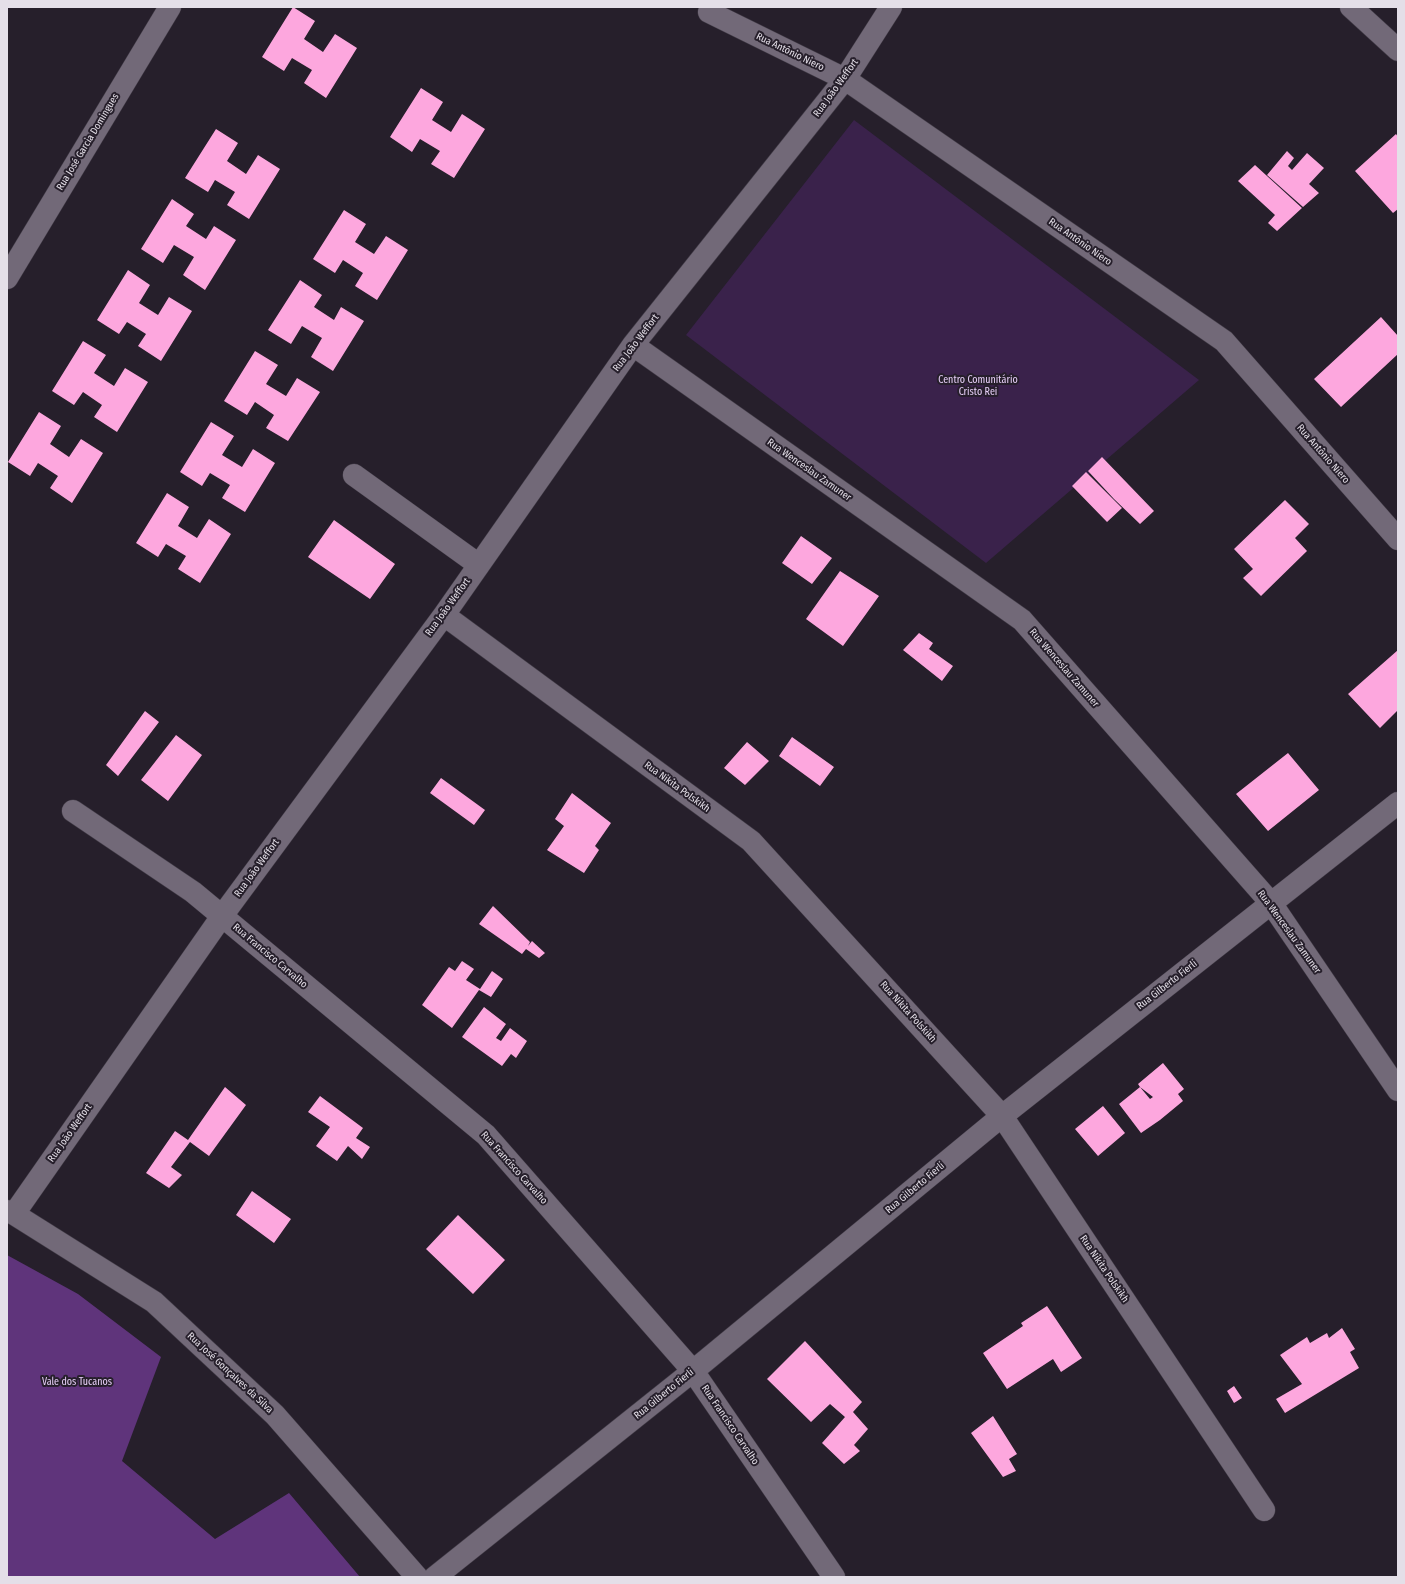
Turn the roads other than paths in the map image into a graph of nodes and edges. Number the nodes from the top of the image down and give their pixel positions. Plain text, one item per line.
1 (170, 7) edge
2 (891, 7) edge
3 (1351, 7) edge
4 (709, 12) dead end
5 (1398, 50) edge
6 (845, 79) junction
7 (7, 278) edge
8 (633, 345) junction
9 (354, 475) dead end
10 (1398, 539) edge
11 (479, 565) junction
12 (444, 615) junction
13 (1398, 803) edge
14 (73, 811) dead end
15 (1271, 903) junction
16 (222, 916) junction
17 (1398, 1090) edge
18 (1002, 1116) junction
19 (11, 1213) edge
20 (693, 1371) junction
21 (1264, 1510) dead end
22 (417, 1577) edge
23 (435, 1577) edge
24 (834, 1577) edge

1 - 7 street, Rua José Garcia Domingues
2 - 6 street, Rua João Weffort
3 - 5 street
4 - 6 street, Rua Antônio Niero
6 - 8 street, Rua João Weffort
6 - 10 street, Rua Antônio Niero
8 - 11 street, Rua João Weffort
8 - 15 street, Rua Wenceslau Zamuner
9 - 11 street
11 - 12 street, Rua João Weffort
12 - 16 street, Rua João Weffort
12 - 18 street, Rua Nikita Polskikh
13 - 15 street, Rua Gilberto Fierli
14 - 16 street, Rua Francisco Carvalho
15 - 17 street, Rua Wenceslau Zamuner
15 - 18 street, Rua Gilberto Fierli
16 - 19 street, Rua João Weffort
16 - 20 street, Rua Francisco Carvalho
18 - 20 street, Rua Gilberto Fierli
18 - 21 street, Rua Nikita Polskikh
19 - 22 street, Rua José Gonçalves da Silva
20 - 23 street, Rua Gilberto Fierli
20 - 24 street, Rua Francisco Carvalho

